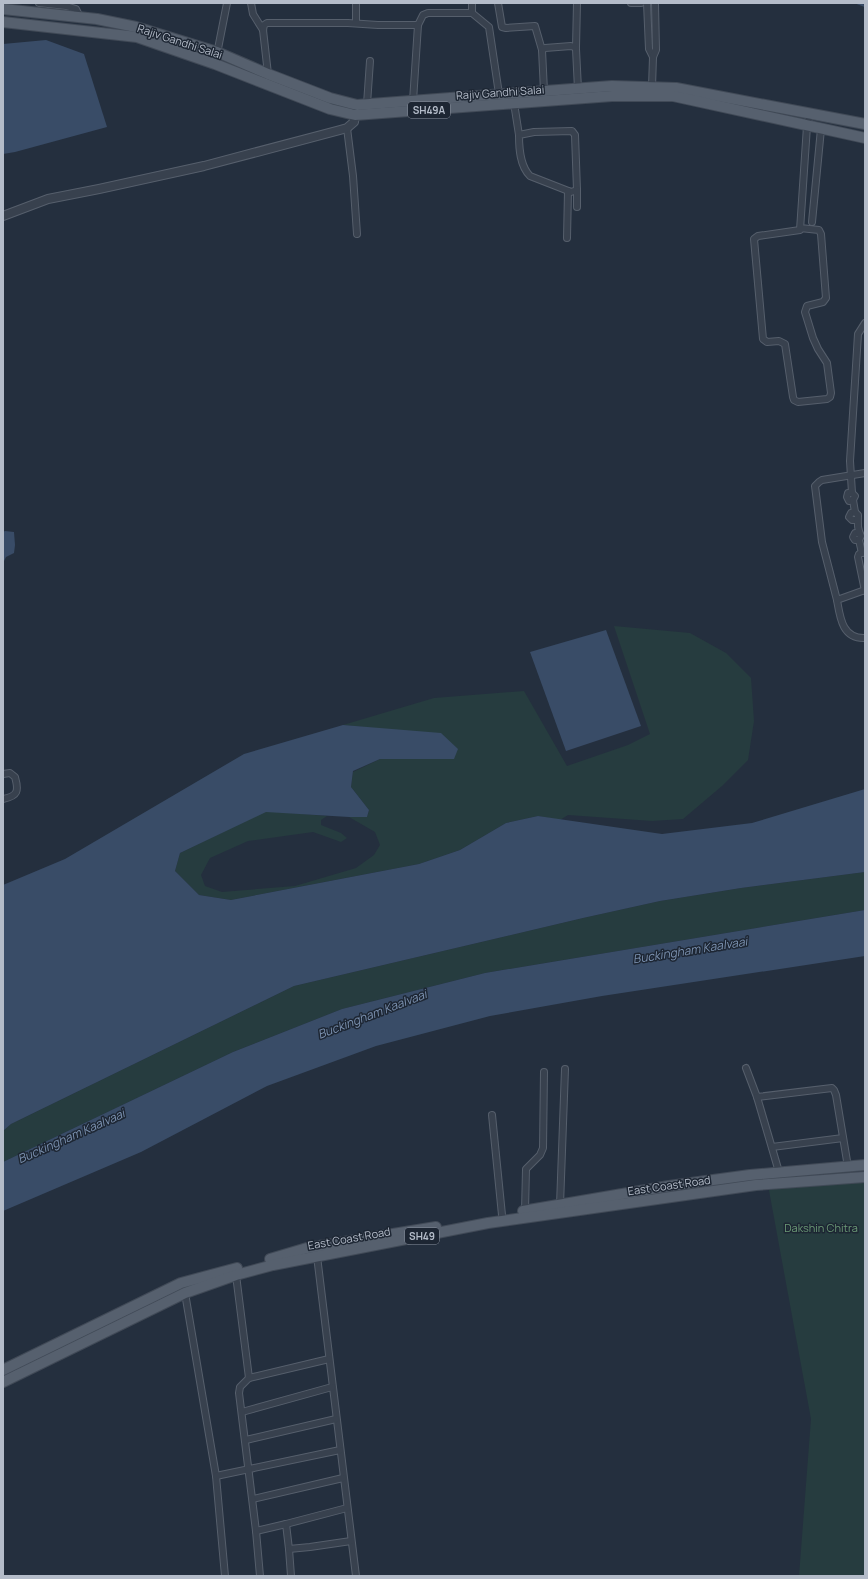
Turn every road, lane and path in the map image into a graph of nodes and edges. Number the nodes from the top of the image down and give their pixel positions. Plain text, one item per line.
1 (40, 3) edge
2 (227, 3) edge
3 (251, 3) edge
4 (356, 3) edge
5 (472, 3) edge
6 (498, 3) edge
7 (577, 3) edge
8 (631, 3) edge
9 (642, 3) edge
10 (647, 3) edge
11 (655, 3) edge
12 (3, 8) edge
13 (472, 13) junction
14 (80, 17) junction
15 (3, 22) edge
16 (356, 23) junction
17 (418, 25) junction
18 (263, 30) junction
19 (576, 47) junction
20 (542, 50) junction
21 (217, 52) junction
22 (653, 57) junction
23 (370, 61) dead end
24 (215, 64) junction
25 (268, 74) junction
26 (652, 87) junction
27 (578, 89) junction
28 (544, 91) junction
29 (499, 94) junction
30 (413, 101) junction
31 (514, 103) junction
32 (362, 105) junction
33 (810, 113) junction
34 (355, 116) junction
35 (865, 124) edge
36 (807, 126) junction
37 (347, 128) junction
38 (821, 129) junction
39 (518, 136) junction
40 (865, 138) edge
41 (577, 190) junction
42 (568, 191) junction
43 (577, 207) dead end
44 (3, 216) edge
45 (812, 222) dead end
46 (800, 228) junction
47 (357, 234) dead end
48 (568, 238) dead end
49 (865, 323) edge
50 (865, 473) edge
51 (849, 476) junction
52 (862, 553) edge
53 (865, 590) edge
54 (837, 600) junction
55 (865, 638) edge
56 (3, 774) edge
57 (3, 799) edge
58 (746, 1068) dead end
59 (565, 1069) dead end
60 (544, 1072) dead end
61 (757, 1097) junction
62 (492, 1115) dead end
63 (843, 1138) junction
64 (772, 1147) junction
65 (865, 1165) edge
66 (848, 1166) junction
67 (779, 1172) junction
68 (763, 1173) junction
69 (865, 1176) edge
70 (764, 1184) junction
71 (560, 1205) junction
72 (525, 1211) junction
73 (502, 1215) junction
74 (317, 1256) junction
75 (236, 1275) junction
76 (185, 1294) junction
77 (329, 1359) junction
78 (3, 1370) edge
79 (250, 1378) junction
80 (3, 1382) edge
81 (332, 1387) junction
82 (242, 1412) junction
83 (336, 1419) junction
84 (246, 1440) junction
85 (340, 1450) junction
86 (249, 1469) junction
87 (216, 1476) junction
88 (344, 1478) junction
89 (253, 1499) junction
90 (347, 1508) junction
91 (286, 1524) junction
92 (256, 1531) junction
93 (351, 1541) junction
94 (289, 1549) junction
95 (225, 1576) edge
96 (260, 1576) edge
97 (290, 1576) edge
98 (356, 1576) edge

1 - 14 street
2 - 21 street
3 - 18 street
4 - 16 street
5 - 13 street
6 - 20 street
7 - 19 street
8 - 9 street
10 - 22 street
11 - 22 street
12 - 14 main road, Rajiv Gandhi Salai / SH49A
13 - 17 street
13 - 29 street
14 - 21 main road, Rajiv Gandhi Salai / SH49A
15 - 24 main road, Rajiv Gandhi Salai / SH49A
16 - 17 street
16 - 18 street
17 - 30 street
18 - 25 street
19 - 20 street
19 - 27 street
20 - 28 street
21 - 24 street
21 - 25 main road, Rajiv Gandhi Salai / SH49A
22 - 26 street
23 - 32 street
24 - 34 main road, Rajiv Gandhi Salai / SH49A
25 - 32 main road, Rajiv Gandhi Salai / SH49A
26 - 27 main road, Rajiv Gandhi Salai / SH49A
26 - 33 main road, Rajiv Gandhi Salai / SH49A
27 - 28 main road, Rajiv Gandhi Salai / SH49A
28 - 29 main road, Rajiv Gandhi Salai / SH49A
29 - 30 main road, Rajiv Gandhi Salai / SH49A
30 - 32 main road, Rajiv Gandhi Salai / SH49A
31 - 34 main road, Rajiv Gandhi Salai / SH49A
31 - 36 main road, Rajiv Gandhi Salai / SH49A
31 - 39 street
32 - 34 street
33 - 35 main road, Rajiv Gandhi Salai / SH49A
33 - 36 street
34 - 37 street
36 - 38 main road, Rajiv Gandhi Salai / SH49A
36 - 46 street
37 - 44 street
37 - 47 street
38 - 40 main road, Rajiv Gandhi Salai / SH49A
38 - 45 street
39 - 41 street
39 - 42 street
41 - 42 street
41 - 43 street
42 - 48 street
46 - 46 street
49 - 51 street
50 - 51 street
51 - 52 street
51 - 54 street
52 - 53 street
53 - 54 street
54 - 55 street
56 - 57 street
58 - 61 street
59 - 71 street
60 - 72 street
61 - 63 street
61 - 64 street
62 - 73 street
63 - 64 street
63 - 66 street
64 - 67 street
65 - 66 main road, East Coast Road / SH49
66 - 67 main road, East Coast Road / SH49
67 - 68 main road, East Coast Road / SH49
68 - 70 main road
68 - 71 main road, East Coast Road / SH49
69 - 70 main road, East Coast Road / SH49
70 - 74 main road, East Coast Road / SH49
71 - 72 main road, East Coast Road / SH49
72 - 73 main road, East Coast Road / SH49
73 - 78 main road, East Coast Road / SH49
74 - 75 main road, East Coast Road / SH49
74 - 77 street
75 - 76 main road, East Coast Road / SH49
75 - 79 street
76 - 80 main road, East Coast Road / SH49
76 - 87 street
77 - 79 street
77 - 81 street
79 - 82 street
81 - 82 street
81 - 83 street
82 - 84 street
83 - 84 street
83 - 85 street
84 - 86 street
85 - 86 street
85 - 88 street
86 - 87 street
86 - 89 street
87 - 95 street
88 - 89 street
88 - 90 street
89 - 92 street
90 - 91 street
90 - 93 street
91 - 92 street
91 - 94 street
92 - 96 street
93 - 94 street
93 - 98 street
94 - 97 street

